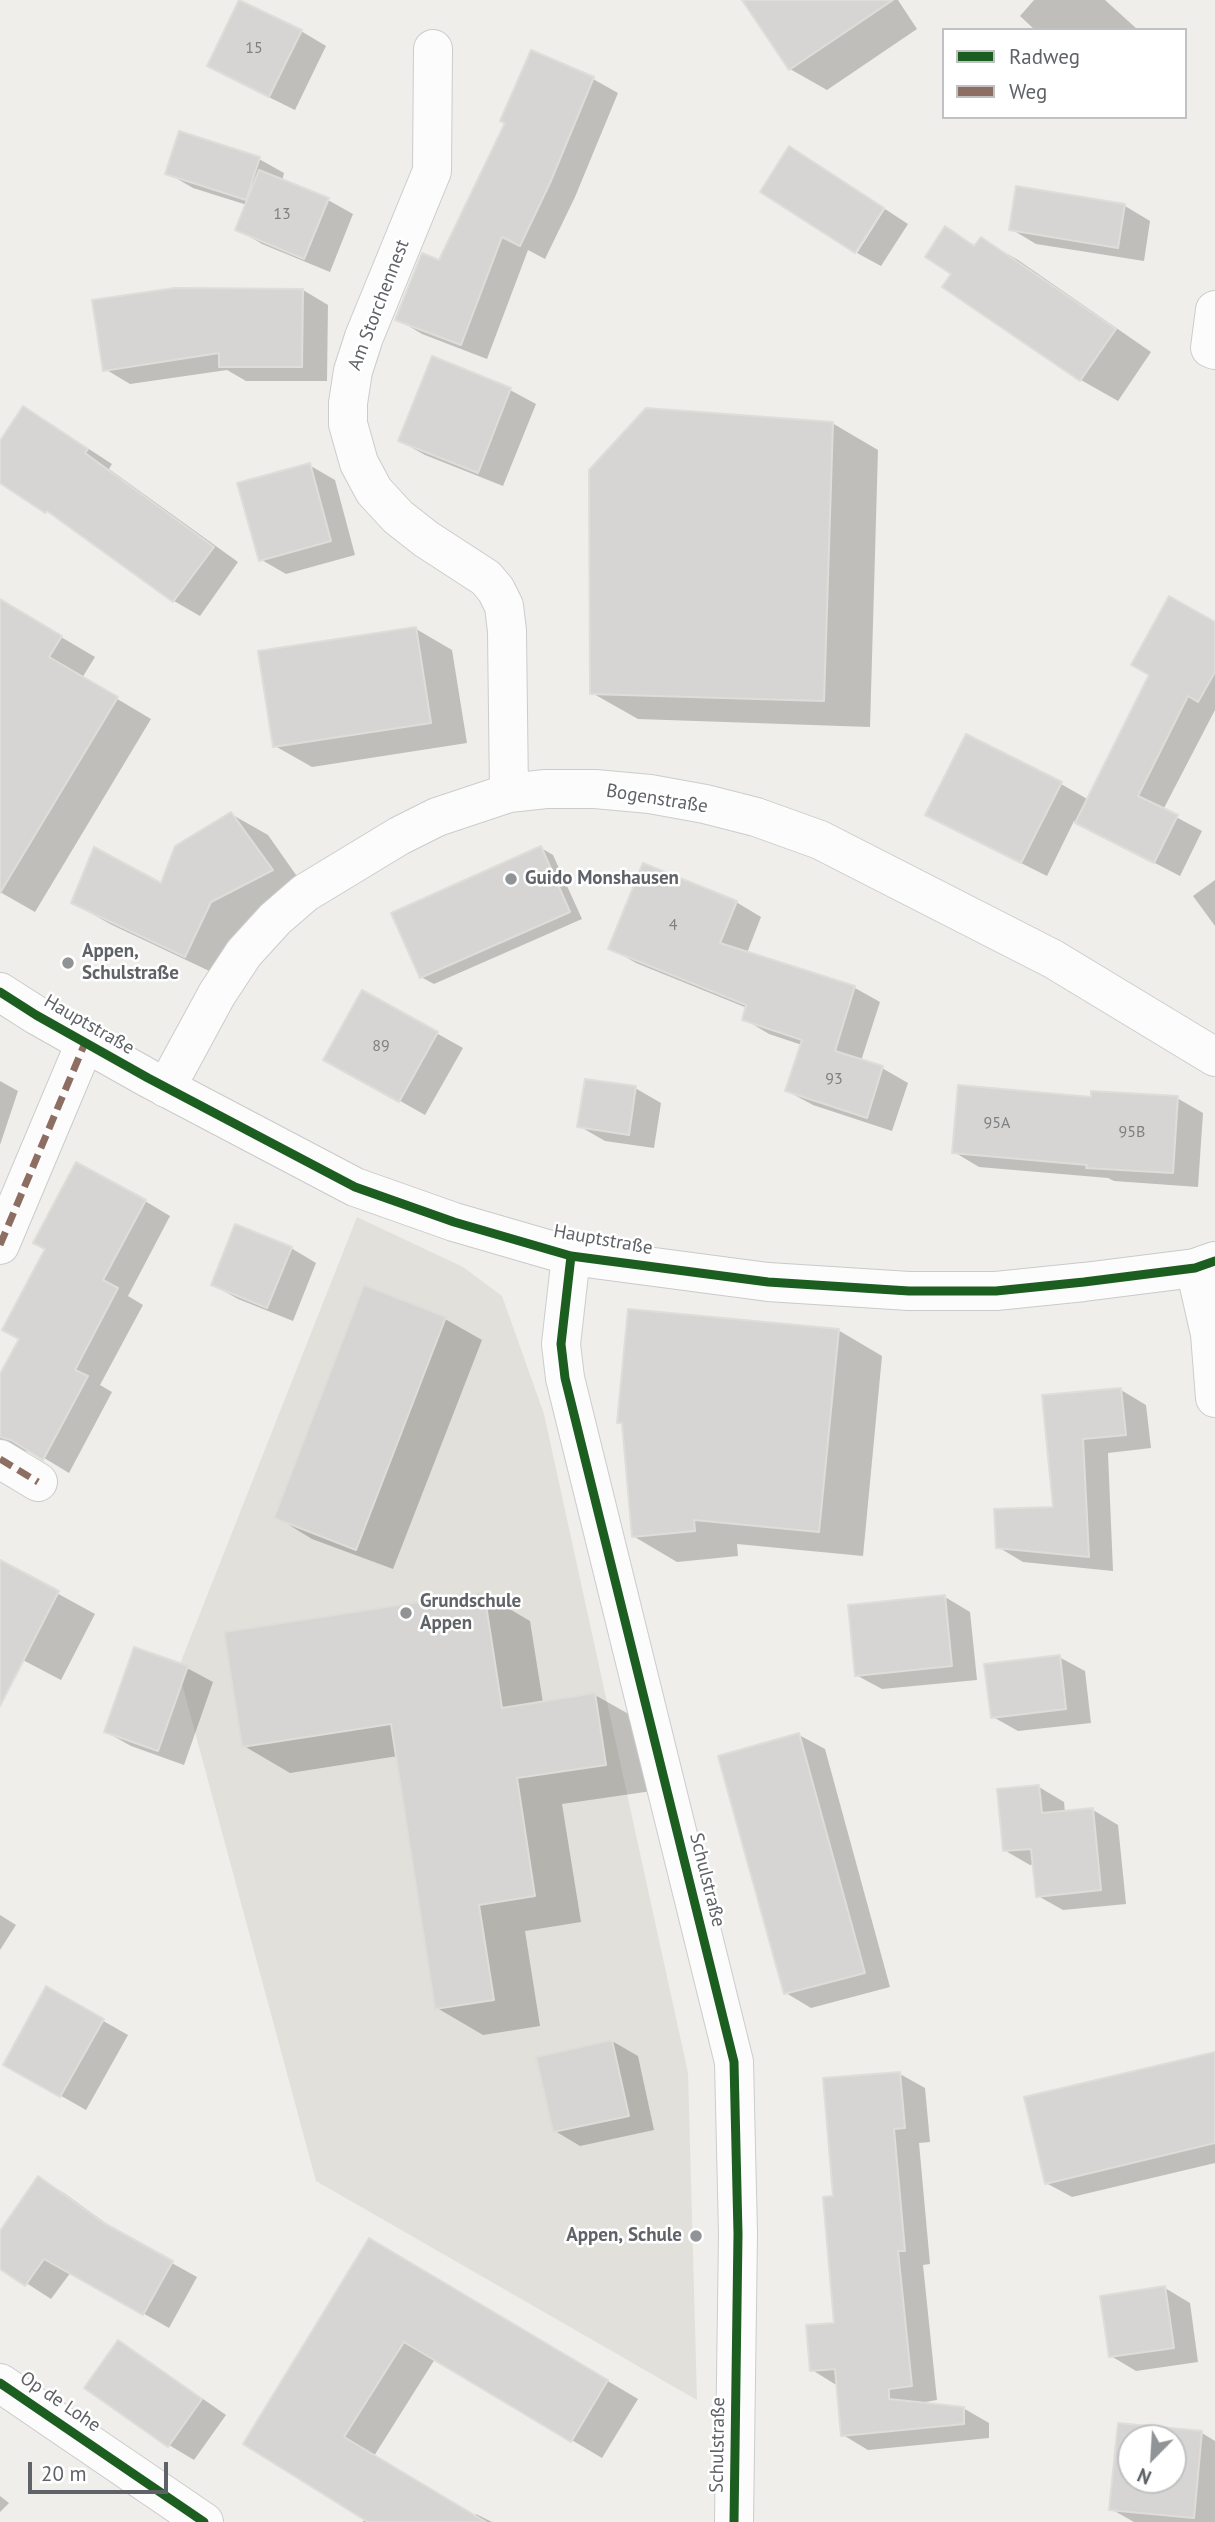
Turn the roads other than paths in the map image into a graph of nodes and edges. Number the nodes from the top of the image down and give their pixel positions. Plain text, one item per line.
1 (433, 49) dead end
2 (1215, 310) edge
3 (1215, 350) edge
4 (509, 793) junction
5 (0, 992) edge
6 (85, 1043) junction
7 (1215, 1057) edge
8 (166, 1088) junction
9 (0, 1245) edge
10 (571, 1256) junction
11 (1205, 1265) edge
12 (1215, 1398) edge
13 (0, 1459) edge
14 (38, 1482) dead end
15 (0, 2383) edge
16 (204, 2522) edge
17 (734, 2522) edge

1 - 4 street, Am Storchennest
2 - 3 street
4 - 7 street, Bogenstraße
4 - 8 street, Bogenstraße
5 - 6 street, Hauptstraße
6 - 8 street, Hauptstraße
6 - 9 street, Hauptstraße
8 - 10 street, Hauptstraße
10 - 11 street, Hauptstraße
10 - 17 street, Schulstraße
11 - 12 street
13 - 14 street
15 - 16 street, Op de Lohe

